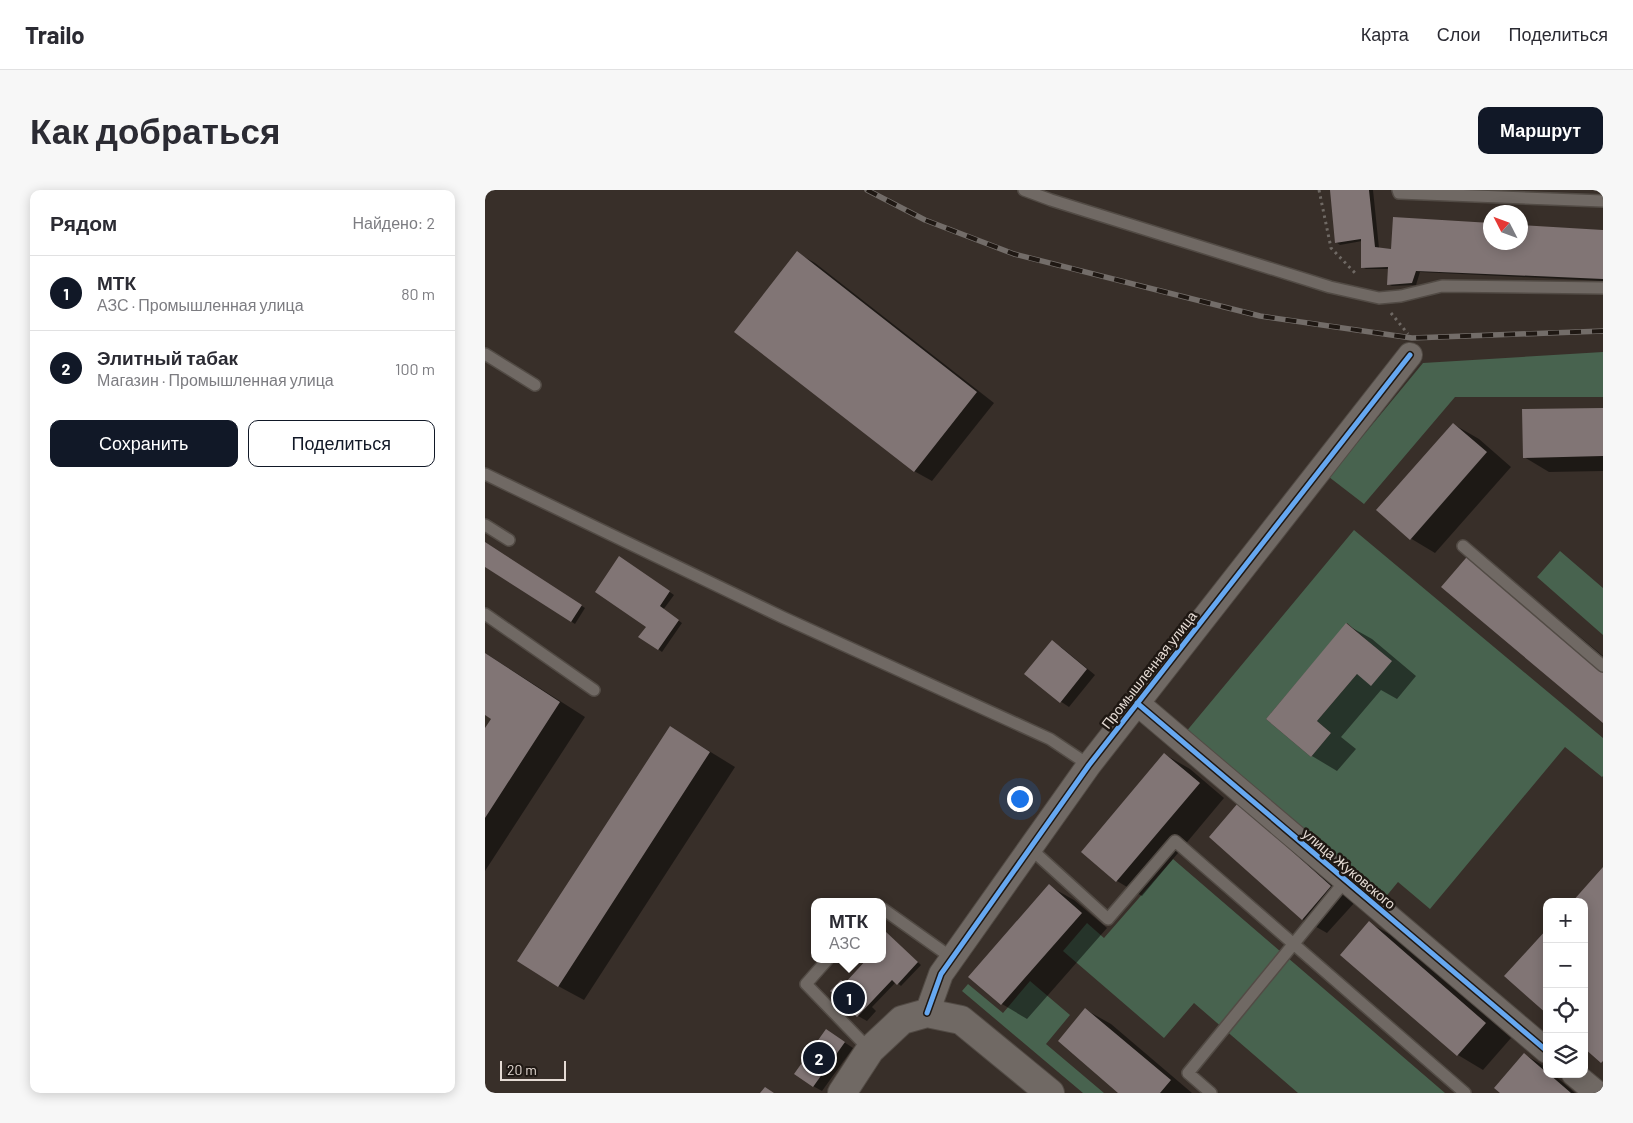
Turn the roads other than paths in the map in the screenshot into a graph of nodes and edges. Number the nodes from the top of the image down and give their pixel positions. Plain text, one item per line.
1 (1024, 190) edge
2 (1398, 190) edge
3 (1603, 201) edge
4 (1603, 288) edge
5 (1411, 346) road end
6 (485, 354) edge
7 (535, 385) dead end
8 (485, 474) edge
9 (485, 525) edge
10 (509, 540) dead end
11 (1463, 546) dead end
12 (485, 614) edge
13 (1603, 666) edge
14 (594, 690) dead end
15 (1137, 703) junction
16 (1089, 765) junction
17 (1031, 849) junction
18 (1345, 881) junction
19 (886, 911) edge
20 (1294, 944) junction
21 (953, 958) junction
22 (824, 963) edge
23 (927, 1014) junction
24 (1543, 1048) edge
25 (870, 1050) junction
26 (1580, 1078) edge
27 (842, 1093) edge
28 (1049, 1093) edge
29 (1211, 1093) edge
30 (1465, 1093) edge
31 (1597, 1093) edge

1 - 4 lane
2 - 3 lane
5 - 15 street, Промышленная улица
6 - 7 lane
8 - 16 lane
9 - 10 lane
11 - 13 lane
12 - 14 lane
15 - 16 street, Промышленная улица
15 - 18 street, улица Жуковского
16 - 17 street, Промышленная улица
17 - 20 lane
17 - 21 street, Промышленная улица
18 - 20 lane
18 - 24 street, улица Жуковского
19 - 21 lane
20 - 29 lane
20 - 30 lane
21 - 23 street, Промышленная улица
22 - 25 lane
23 - 25 street
23 - 28 street
25 - 27 street
26 - 31 street

